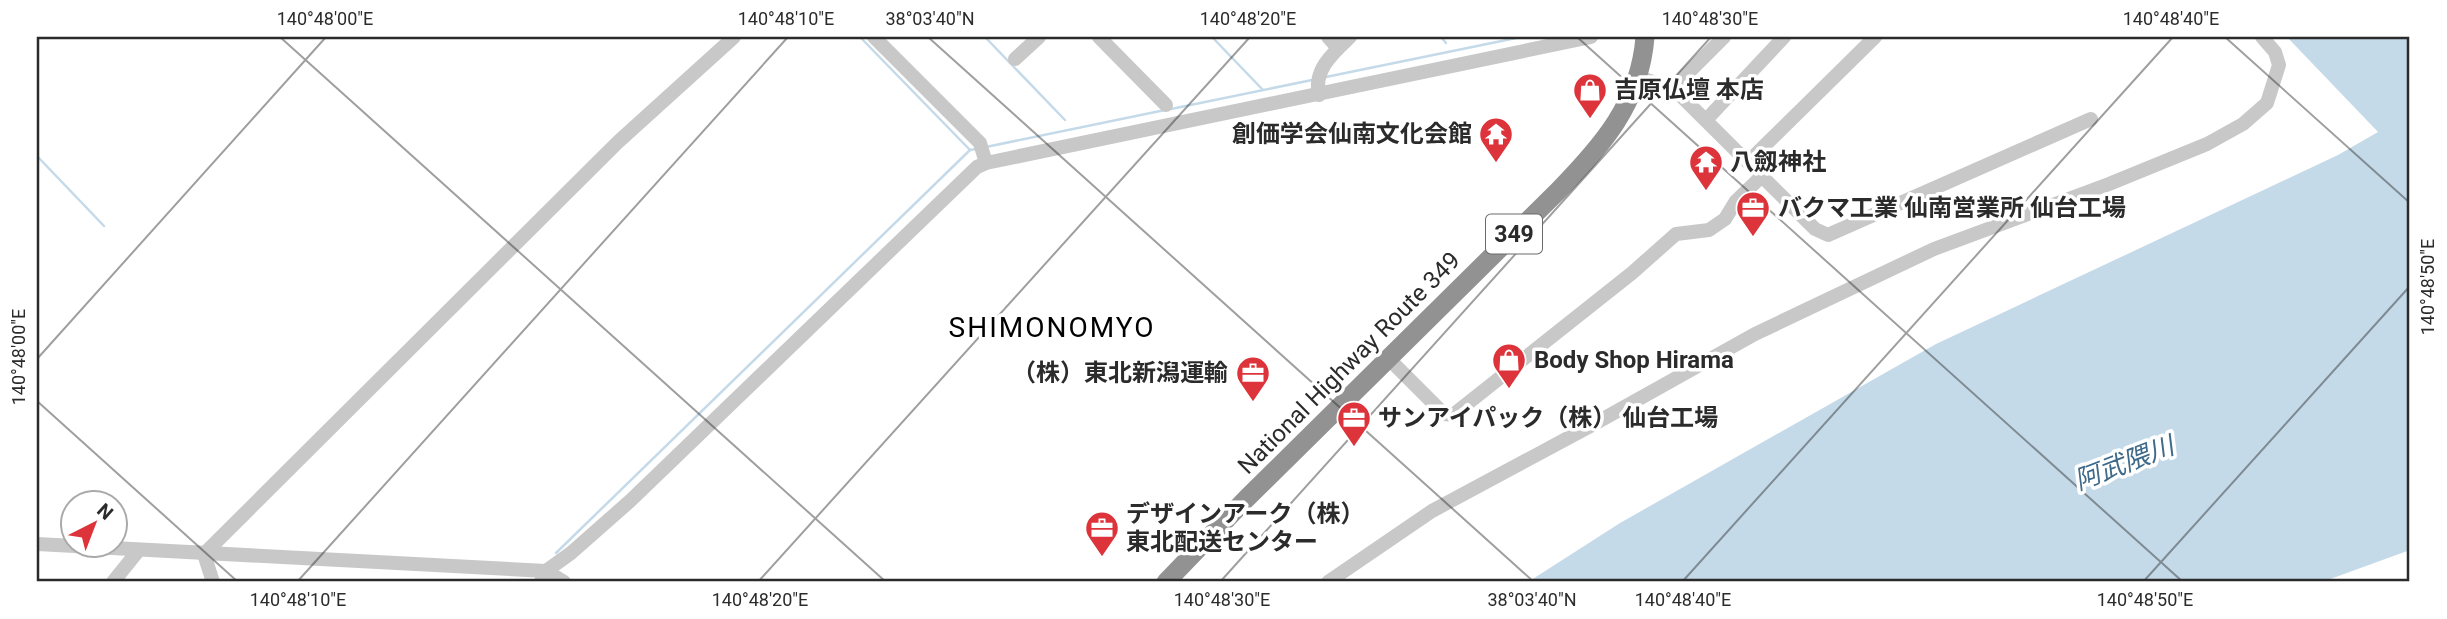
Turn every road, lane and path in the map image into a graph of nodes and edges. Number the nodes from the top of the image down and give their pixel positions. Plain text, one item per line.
1 (734, 37) edge
2 (874, 37) edge
3 (1039, 37) edge
4 (1099, 37) edge
5 (1350, 37) edge
6 (1591, 37) edge
7 (1645, 37) edge
8 (1724, 37) edge
9 (1784, 37) edge
10 (1875, 37) edge
11 (2262, 37) edge
12 (2272, 37) edge
13 (1333, 42) edge
14 (1015, 59) dead end
15 (2278, 65) junction
16 (1637, 77) junction
17 (1673, 88) junction
18 (1318, 93) junction
19 (1166, 106) dead end
20 (2091, 119) dead end
21 (1706, 120) junction
22 (983, 155) junction
23 (1748, 162) junction
24 (1762, 176) junction
25 (1388, 359) junction
26 (37, 544) edge
27 (138, 551) junction
28 (204, 554) junction
29 (543, 577) edge
30 (113, 582) edge
31 (213, 582) edge
32 (564, 582) edge
33 (1166, 582) edge
34 (1328, 582) edge

1 - 28 street
2 - 22 street
3 - 14 street
4 - 19 street
5 - 13 street
6 - 18 street
7 - 16 highway, National Highway Route 349 / 349
8 - 17 street
9 - 21 street
10 - 23 street
11 - 15 street
12 - 15 street
13 - 18 street
15 - 34 street
16 - 17 street
16 - 25 highway, National Highway Route 349 / 349
17 - 21 street
18 - 22 street
20 - 24 street
21 - 23 street
22 - 29 street
23 - 24 street
24 - 25 street
25 - 33 highway, National Highway Route 349 / 349
26 - 27 street
27 - 28 street
27 - 30 street
28 - 29 street
28 - 31 street
29 - 32 street

